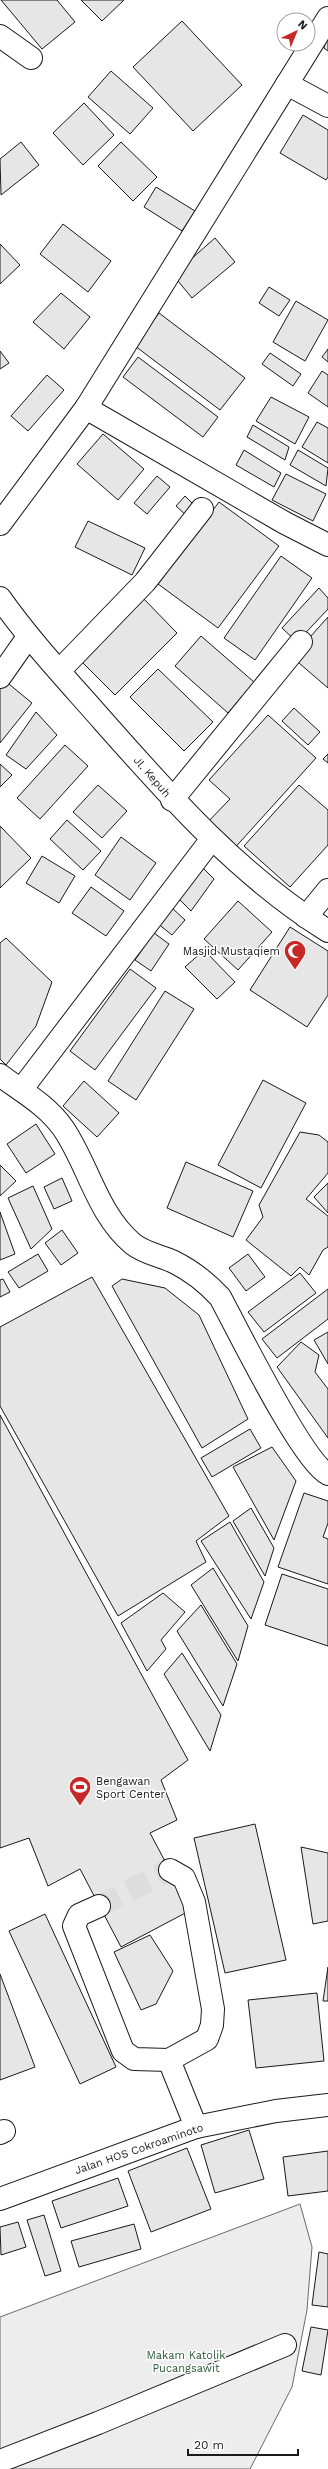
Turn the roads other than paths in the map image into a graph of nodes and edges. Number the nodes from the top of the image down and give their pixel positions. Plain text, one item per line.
1 (328, 18) edge
2 (0, 36) edge
3 (31, 58) dead end
4 (287, 84) junction
5 (328, 106) edge
6 (86, 408) junction
7 (202, 510) dead end
8 (0, 524) edge
9 (328, 545) edge
10 (0, 598) edge
11 (28, 637) junction
12 (301, 642) dead end
13 (60, 670) junction
14 (0, 677) edge
15 (172, 800) junction
16 (211, 840) junction
17 (328, 890) edge
18 (306, 917) junction
19 (328, 931) edge
20 (0, 1075) edge
21 (21, 1090) junction
22 (328, 1474) edge
23 (170, 1870) dead end
24 (99, 1906) tunnel mouth
25 (169, 2060) junction
26 (328, 2105) edge
27 (196, 2127) junction
28 (0, 2199) edge
29 (285, 2345) dead end
30 (0, 2461) edge

1 - 4 street
2 - 3 street
4 - 5 street
4 - 6 street
6 - 8 street
6 - 9 street
7 - 13 street
10 - 11 street, Jl. Kepuh
11 - 13 street, Jl. Kepuh
11 - 14 street
12 - 15 street
13 - 15 street, Jl. Kepuh
15 - 16 street, Jl. Kepuh
16 - 18 street, Jl. Kepuh
16 - 21 street
17 - 18 street
18 - 19 street, Jl. Kepuh
20 - 21 street
21 - 22 street
23 - 25 street
24 - 25 street
25 - 27 street
26 - 27 street, Jalan HOS Cokroaminoto
27 - 28 street, Jalan HOS Cokroaminoto
29 - 30 street

